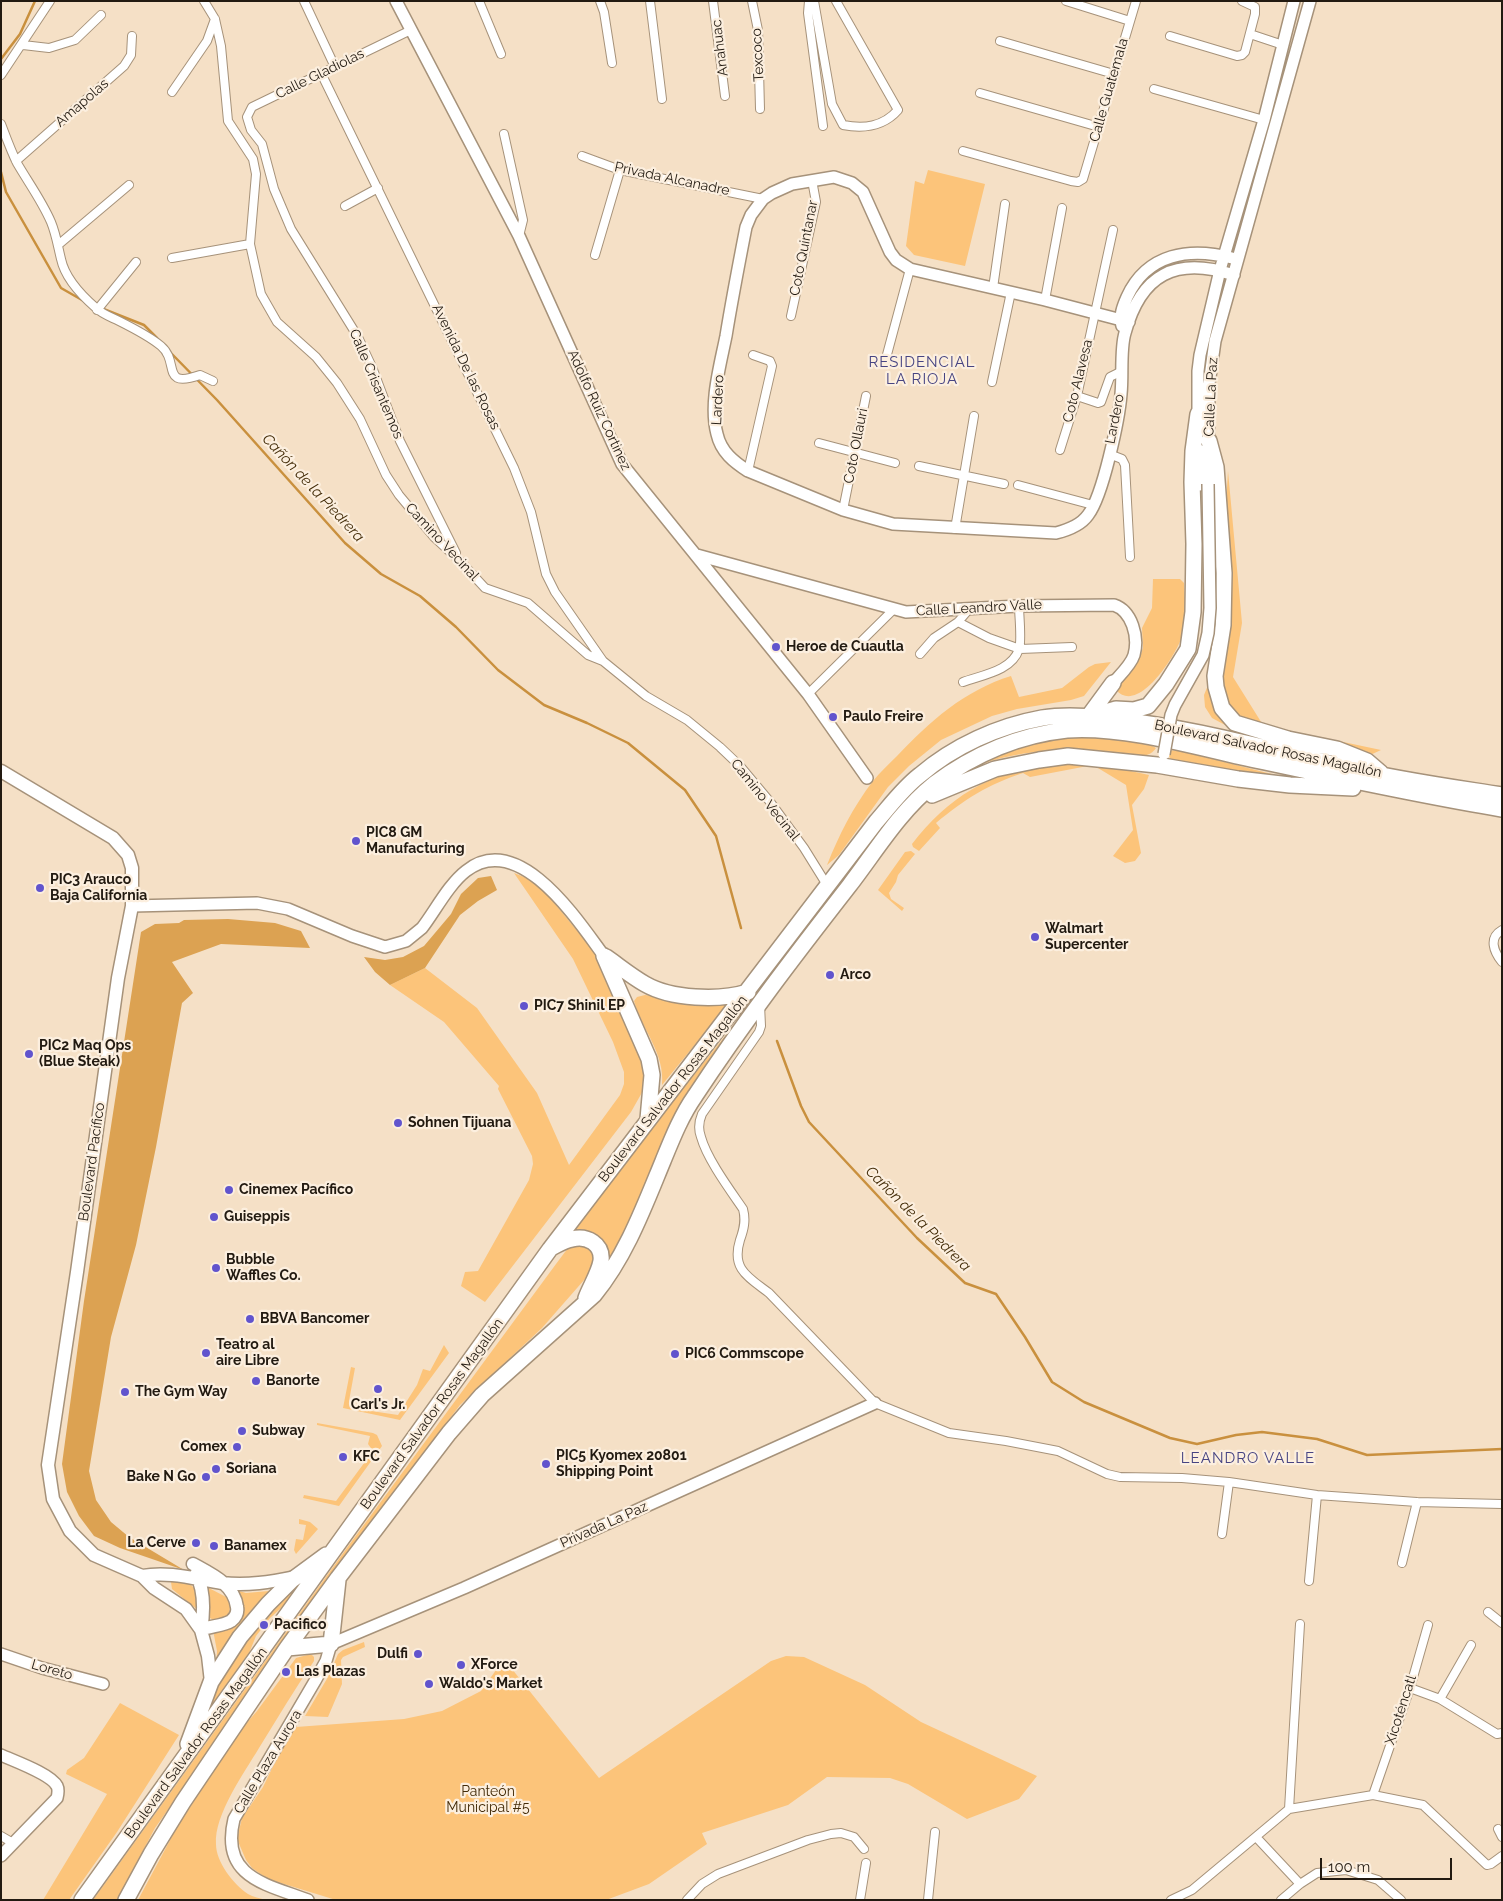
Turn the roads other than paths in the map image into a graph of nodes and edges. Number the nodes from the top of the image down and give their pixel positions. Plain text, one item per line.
1 (50, 1) edge
2 (204, 1) edge
3 (304, 1) edge
4 (396, 1) edge
5 (480, 1) edge
6 (600, 1) edge
7 (650, 1) edge
8 (713, 1) edge
9 (752, 1) edge
10 (809, 1) edge
11 (814, 1) edge
12 (836, 1) edge
13 (1066, 1) edge
14 (1136, 1) edge
15 (1242, 1) edge
16 (1294, 1) edge
17 (1310, 1) edge
18 (101, 15) dead end
19 (214, 19) junction
20 (1130, 20) junction
21 (411, 30) junction
22 (1250, 34) junction
23 (132, 36) dead end
24 (1170, 36) dead end
25 (1000, 41) dead end
26 (23, 45) junction
27 (1283, 45) junction
28 (501, 54) dead end
29 (612, 63) dead end
30 (335, 67) junction
31 (321, 73) junction
32 (1114, 74) junction
33 (1, 75) edge
34 (1154, 89) dead end
35 (172, 92) dead end
36 (980, 93) dead end
37 (726, 96) dead end
38 (662, 99) dead end
39 (760, 109) dead end
40 (1264, 120) junction
41 (1, 124) edge
42 (823, 126) dead end
43 (1098, 127) junction
44 (251, 130) joint
45 (504, 134) dead end
46 (963, 151) dead end
47 (582, 156) dead end
48 (16, 160) junction
49 (620, 170) junction
50 (812, 180) junction
51 (129, 185) dead end
52 (378, 188) junction
53 (763, 199) junction
54 (1005, 204) dead end
55 (345, 206) dead end
56 (1062, 208) dead end
57 (1113, 230) dead end
58 (519, 236) junction
59 (250, 244) junction
60 (58, 245) junction
61 (595, 255) dead end
62 (1225, 256) junction
63 (172, 258) dead end
64 (1167, 258) junction
65 (1238, 260) junction
66 (136, 262) dead end
67 (910, 269) junction
68 (1220, 270) junction
69 (1170, 271) junction
70 (1234, 275) junction
71 (993, 288) junction
72 (1011, 292) junction
73 (1045, 300) junction
74 (97, 310) junction
75 (1094, 312) junction
76 (791, 316) dead end
77 (1124, 321) junction
78 (753, 355) dead end
79 (885, 362) dead end
80 (1122, 372) junction
81 (213, 380) dead end
82 (992, 382) dead end
83 (866, 396) dead end
84 (1076, 396) junction
85 (1198, 414) junction
86 (974, 416) dead end
87 (1209, 441) junction
88 (819, 443) dead end
89 (1060, 450) dead end
90 (855, 452) junction
91 (1109, 454) junction
92 (895, 463) dead end
93 (919, 466) dead end
94 (748, 471) junction
95 (964, 476) junction
96 (1004, 484) dead end
97 (1018, 485) dead end
98 (1204, 485) junction
99 (1093, 505) junction
100 (843, 510) junction
101 (955, 529) junction
102 (697, 555) junction
103 (1130, 557) dead end
104 (459, 560) junction
105 (1019, 606) junction
106 (970, 608) junction
107 (894, 609) junction
108 (958, 622) junction
109 (1072, 647) dead end
110 (1020, 649) junction
111 (920, 654) dead end
112 (602, 661) junction
113 (963, 682) dead end
114 (1113, 683) junction
115 (808, 694) junction
116 (1122, 708) junction
117 (1089, 717) junction
118 (1161, 759) junction
119 (1, 771) edge
120 (1383, 774) junction
121 (867, 778) dead end
122 (1400, 790) junction
123 (1502, 795) edge
124 (1502, 808) edge
125 (903, 812) junction
126 (828, 885) junction
127 (132, 906) junction
128 (1502, 930) edge
129 (604, 956) junction
130 (1502, 962) edge
131 (748, 992) junction
132 (760, 1003) junction
133 (647, 1122) junction
134 (550, 1249) junction
135 (582, 1306) junction
136 (875, 1403) junction
137 (1229, 1482) junction
138 (1317, 1495) junction
139 (1417, 1502) junction
140 (1502, 1504) edge
141 (1222, 1534) dead end
142 (336, 1549) junction
143 (1402, 1563) dead end
144 (142, 1576) junction
145 (295, 1577) junction
146 (338, 1578) junction
147 (198, 1579) junction
148 (1309, 1580) dead end
149 (224, 1583) junction
150 (1488, 1612) dead end
151 (1502, 1623) edge
152 (1300, 1624) dead end
153 (1428, 1625) dead end
154 (201, 1630) junction
155 (331, 1644) junction
156 (1471, 1645) dead end
157 (287, 1648) junction
158 (1, 1654) edge
159 (211, 1682) junction
160 (102, 1684) dead end
161 (1410, 1688) junction
162 (1440, 1699) junction
163 (1502, 1733) edge
164 (1, 1755) edge
165 (181, 1762) junction
166 (1373, 1795) junction
167 (1289, 1809) junction
168 (1498, 1829) dead end
169 (934, 1832) dead end
170 (1, 1836) edge
171 (1256, 1837) junction
172 (1502, 1837) edge
173 (12, 1844) junction
174 (864, 1849) dead end
175 (1, 1856) edge
176 (1502, 1856) edge
177 (866, 1863) dead end
178 (1300, 1884) junction
179 (82, 1900) edge
180 (126, 1900) edge
181 (308, 1900) edge
182 (687, 1900) edge
183 (860, 1900) edge
184 (928, 1900) edge
185 (1171, 1900) edge
186 (1281, 1900) edge
187 (1401, 1900) edge

1 - 26 street
2 - 19 street, Camino Vecinal
3 - 30 street
4 - 21 street, Adolfo Ruiz Cortinez
5 - 28 street
6 - 29 street
7 - 38 street
8 - 37 street, Anahuac
9 - 39 street, Texcoco
10 - 42 street
11 - 12 street
13 - 20 street
14 - 20 street, Calle Guatemala
15 - 22 street
16 - 27 street, Calle La Paz
17 - 65 street, Calle La Paz
18 - 26 street
19 - 35 street
19 - 59 street, Camino Vecinal
20 - 32 street, Calle Guatemala
21 - 30 street, Calle Gladiolas
21 - 58 street, Adolfo Ruiz Cortinez
22 - 24 street
22 - 27 street
23 - 48 street, Amapolas
25 - 32 street
26 - 33 street
27 - 40 street, Calle La Paz
30 - 31 street, Calle Gladiolas
31 - 44 street, Calle Gladiolas
31 - 52 street, Avenida De las Rosas
32 - 43 street, Calle Guatemala
34 - 40 street
36 - 43 street
40 - 62 street, Calle La Paz
41 - 48 street
43 - 46 street, Calle Guatemala
44 - 104 street, Calle Crisantemos
45 - 58 street
47 - 49 street, Privada Alcanadre
48 - 60 street
49 - 53 street, Privada Alcanadre
49 - 61 street
50 - 53 street, Lardero
50 - 67 street, Lardero
50 - 76 street, Coto Quintanar
51 - 60 street
52 - 55 street
52 - 112 street, Avenida De las Rosas
53 - 94 street, Lardero
54 - 71 street
56 - 73 street
57 - 75 street, Coto Alavesa
58 - 102 street, Adolfo Ruiz Cortinez
59 - 63 street
59 - 104 street, Camino Vecinal
60 - 74 street
62 - 64 street
62 - 65 street
62 - 68 street, Calle La Paz
64 - 69 street
64 - 77 street
65 - 70 street, Calle La Paz
66 - 74 street
67 - 71 street, Lardero
67 - 79 street
68 - 69 street
68 - 70 street
68 - 85 street, Calle La Paz
69 - 77 street
70 - 87 street, Calle La Paz
71 - 72 street, Lardero
72 - 73 street, Lardero
72 - 82 street
73 - 75 street, Lardero
74 - 81 street
75 - 77 street, Lardero
75 - 84 street, Coto Alavesa
77 - 80 street, Lardero
78 - 94 street
80 - 84 street
80 - 91 street, Lardero
83 - 90 street, Coto Ollauri
84 - 89 street, Coto Alavesa
85 - 98 street, Calle La Paz
85 - 116 highway
86 - 95 street
87 - 98 street, Calle La Paz
87 - 120 highway
88 - 90 street
90 - 92 street
90 - 100 street, Coto Ollauri
91 - 99 street, Lardero
91 - 103 street
93 - 95 street
94 - 100 street, Lardero
95 - 96 street
95 - 101 street
97 - 99 street
98 - 118 street, Calle La Paz
99 - 101 street, Lardero
100 - 101 street, Lardero
102 - 107 street, Calle Leandro Valle
102 - 115 street, Adolfo Ruiz Cortinez
104 - 112 street, Camino Vecinal
105 - 106 street, Calle Leandro Valle
105 - 110 street
105 - 114 street, Calle Leandro Valle
106 - 107 street, Calle Leandro Valle
106 - 108 street
107 - 115 street
108 - 110 street
108 - 111 street
109 - 110 street
110 - 113 street
112 - 126 street, Camino Vecinal
114 - 116 highway
114 - 117 highway
115 - 121 street, Adolfo Ruiz Cortinez
116 - 117 highway
117 - 120 highway, Boulevard Salvador Rosas Magallón
117 - 126 highway, Boulevard Salvador Rosas Magallón
118 - 122 highway
118 - 125 highway
119 - 127 main road, Boulevard Pacífico
120 - 123 highway, Boulevard Salvador Rosas Magallón
122 - 124 highway, Boulevard Salvador Rosas Magallón
122 - 125 highway, Boulevard Salvador Rosas Magallón
125 - 132 highway, Boulevard Salvador Rosas Magallón
126 - 131 highway, Boulevard Salvador Rosas Magallón
127 - 129 street
127 - 144 main road, Boulevard Pacífico
128 - 130 street
129 - 131 highway
129 - 133 highway
131 - 133 highway, Boulevard Salvador Rosas Magallón
132 - 135 highway, Boulevard Salvador Rosas Magallón
132 - 136 street
133 - 134 highway, Boulevard Salvador Rosas Magallón
134 - 135 highway
134 - 142 highway, Boulevard Salvador Rosas Magallón
135 - 146 highway, Boulevard Salvador Rosas Magallón
136 - 137 street
136 - 155 street, Privada La Paz
137 - 138 street
137 - 141 street
138 - 139 street
138 - 148 street
139 - 140 street
139 - 143 street
142 - 145 highway
142 - 165 highway, Boulevard Salvador Rosas Magallón
144 - 147 main road, Boulevard Pacífico
144 - 154 main road, Boulevard Pacífico
145 - 149 main road, Boulevard Pacífico
145 - 159 highway
146 - 155 highway
146 - 157 highway, Boulevard Salvador Rosas Magallón
147 - 149 main road, Boulevard Pacífico
147 - 154 main road
149 - 154 main road
150 - 151 street
152 - 167 street
153 - 161 street, Xicoténcatl
154 - 159 main road, Boulevard Pacífico
155 - 157 highway
155 - 181 street, Calle Plaza Aurora
156 - 162 street
157 - 180 highway, Boulevard Salvador Rosas Magallón
158 - 160 street, Loreto
159 - 165 highway
161 - 162 street
161 - 166 street, Xicoténcatl
162 - 163 street
164 - 173 street
165 - 179 highway, Boulevard Salvador Rosas Magallón
166 - 167 street
166 - 176 street
167 - 171 street
168 - 172 street
169 - 184 street
170 - 173 street
171 - 178 street
171 - 185 street
173 - 175 street
174 - 182 street
177 - 183 street
178 - 186 street
178 - 187 street

